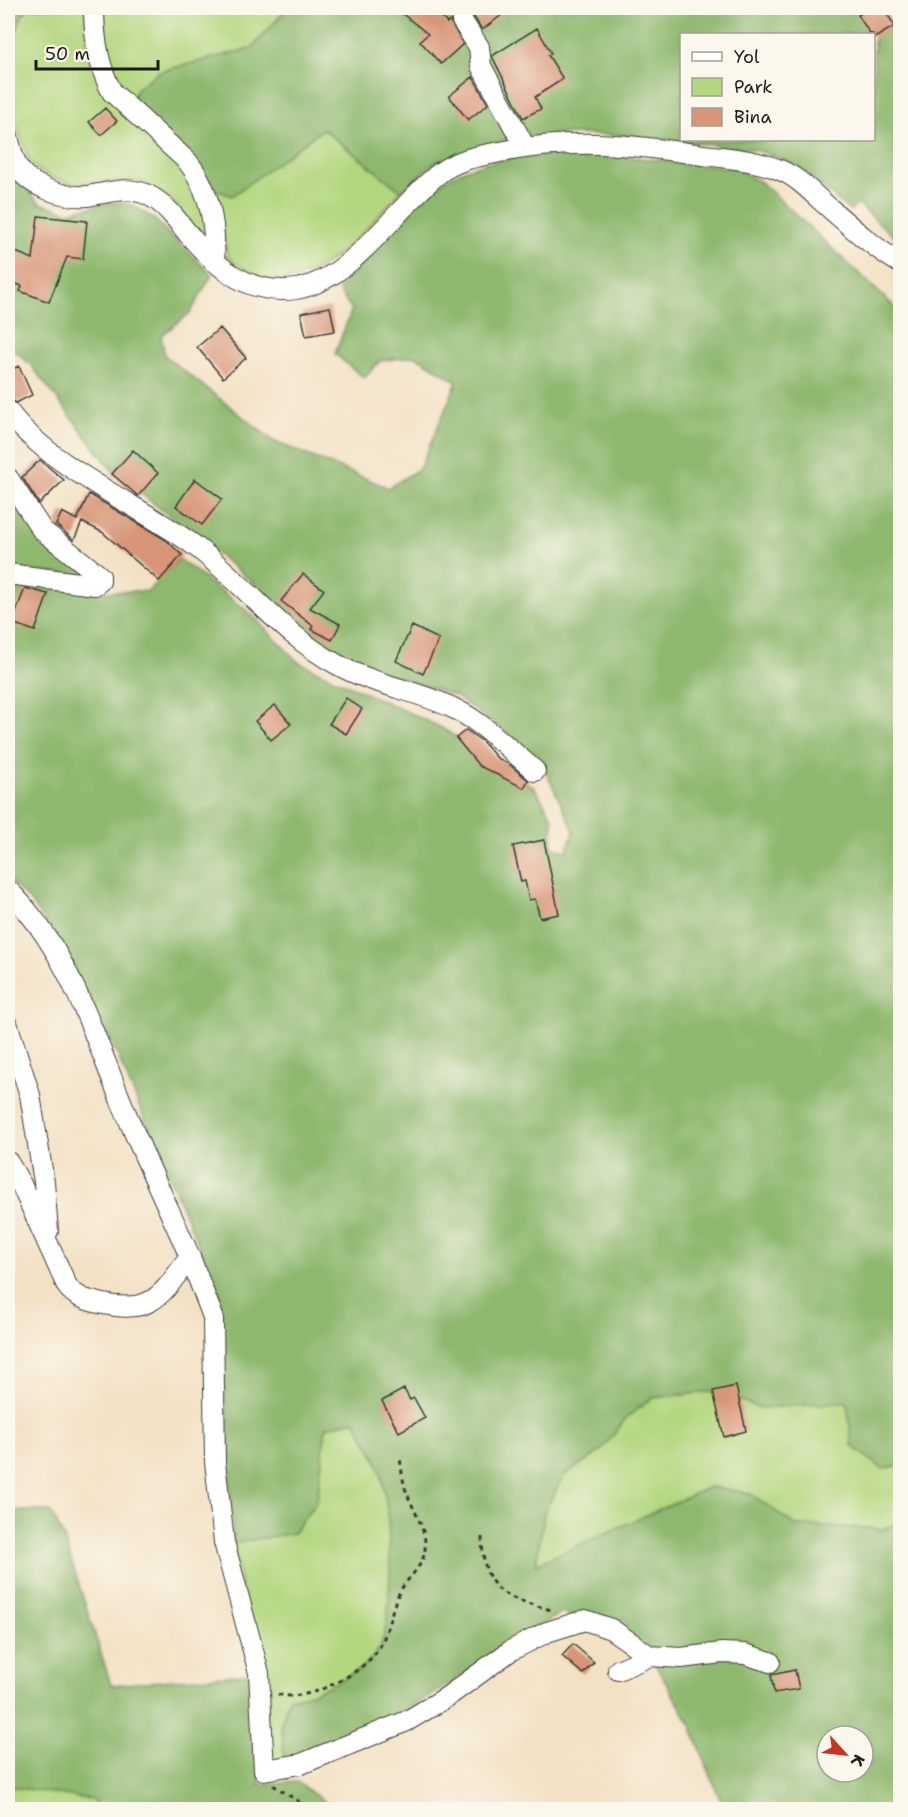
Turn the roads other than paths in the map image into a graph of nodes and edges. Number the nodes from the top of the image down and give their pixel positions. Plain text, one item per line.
1 (94, 8) edge
2 (462, 21) dead end
3 (8, 136) edge
4 (525, 147) junction
5 (214, 262) junction
6 (900, 263) edge
7 (8, 411) edge
8 (8, 478) edge
9 (8, 574) edge
10 (535, 771) dead end
11 (8, 890) edge
12 (8, 1026) edge
13 (8, 1162) edge
14 (50, 1248) junction
15 (190, 1257) junction
16 (650, 1656) junction
17 (770, 1662) dead end
18 (618, 1670) dead end

1 - 5 street
2 - 4 street
3 - 5 street
4 - 5 street
4 - 6 street
7 - 10 street
8 - 9 street
11 - 15 street
12 - 14 street
13 - 14 street
14 - 15 street
15 - 16 street
16 - 17 street
16 - 18 street

